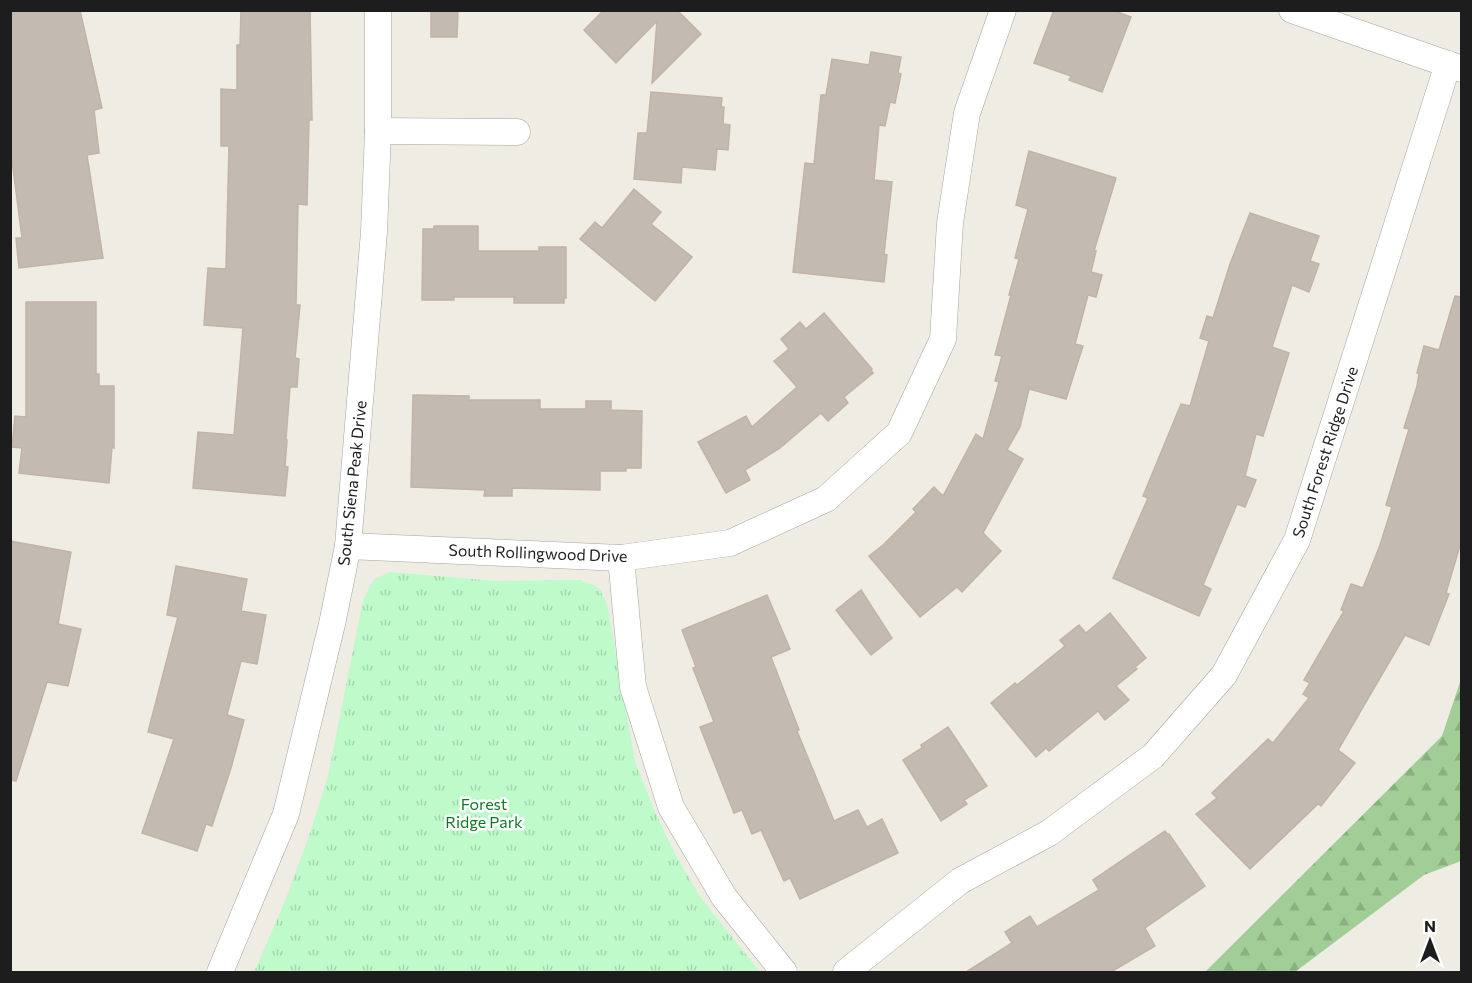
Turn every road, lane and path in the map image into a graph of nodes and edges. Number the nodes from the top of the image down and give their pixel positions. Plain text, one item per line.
1 (378, 10) edge
2 (1003, 10) edge
3 (1292, 10) edge
4 (1455, 66) edge
5 (378, 131) junction
6 (517, 132) dead end
7 (348, 546) junction
8 (621, 558) junction
9 (220, 972) edge
10 (784, 972) edge
11 (846, 972) edge

1 - 5 street, South Siena Peak Drive
2 - 8 street, South Rollingwood Drive
3 - 4 street
4 - 11 street, South Forest Ridge Drive
5 - 6 street
5 - 7 street, South Siena Peak Drive
7 - 8 street, South Rollingwood Drive
7 - 9 street, South Siena Peak Drive
8 - 10 street

